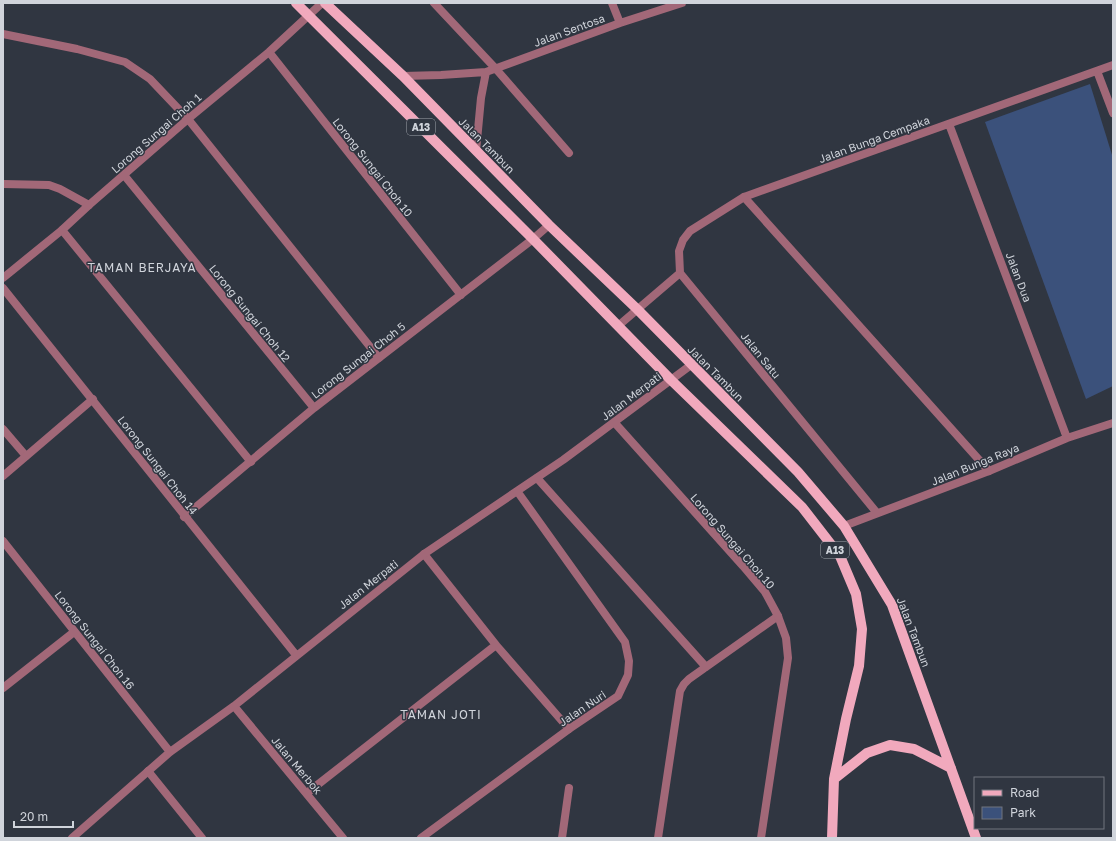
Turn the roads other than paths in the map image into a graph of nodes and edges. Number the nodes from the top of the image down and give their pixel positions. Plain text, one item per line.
1 (296, 3) edge
2 (323, 3) edge
3 (434, 3) edge
4 (612, 3) edge
5 (682, 3) edge
6 (309, 16) junction
7 (620, 23) junction
8 (3, 34) edge
9 (269, 52) junction
10 (1113, 65) edge
11 (496, 69) junction
12 (1097, 71) junction
13 (486, 72) junction
14 (404, 76) junction
15 (1113, 114) edge
16 (188, 119) junction
17 (949, 124) junction
18 (476, 151) junction
19 (569, 153) dead end
20 (124, 175) junction
21 (3, 184) edge
22 (744, 197) junction
23 (89, 205) junction
24 (549, 225) junction
25 (62, 230) junction
26 (533, 239) junction
27 (680, 273) junction
28 (3, 278) edge
29 (3, 288) edge
30 (461, 295) junction
31 (637, 309) junction
32 (618, 326) junction
33 (379, 358) junction
34 (691, 365) junction
35 (671, 380) junction
36 (93, 399) junction
37 (314, 408) junction
38 (614, 422) junction
39 (1113, 422) edge
40 (3, 429) edge
41 (1067, 438) junction
42 (26, 456) junction
43 (251, 462) junction
44 (989, 471) junction
45 (3, 476) edge
46 (537, 478) junction
47 (517, 491) junction
48 (877, 513) junction
49 (184, 516) junction
50 (844, 526) junction
51 (3, 541) edge
52 (424, 554) junction
53 (778, 616) junction
54 (74, 632) junction
55 (496, 645) junction
56 (296, 655) junction
57 (706, 667) junction
58 (3, 688) edge
59 (234, 706) junction
60 (569, 729) junction
61 (170, 752) junction
62 (951, 768) junction
63 (148, 771) junction
64 (834, 779) junction
65 (569, 788) dead end
66 (307, 793) junction
67 (833, 827) junction
68 (72, 838) edge
69 (202, 838) edge
70 (343, 838) edge
71 (421, 838) edge
72 (562, 838) edge
73 (658, 838) edge
74 (761, 838) edge
75 (827, 838) edge
76 (832, 838) edge
77 (976, 838) edge

1 - 6 main road, A13
2 - 6 street, Lorong Sungai Choh 1
2 - 14 main road, Jalan Tambun / A13
3 - 11 street
4 - 7 street
5 - 7 street, Jalan Sentosa
6 - 9 street, Lorong Sungai Choh 1
6 - 26 main road, A13
7 - 11 street, Jalan Sentosa
8 - 16 street
9 - 16 street, Lorong Sungai Choh 1
9 - 30 street, Lorong Sungai Choh 10
10 - 12 street, Jalan Bunga Cempaka
11 - 13 street, Jalan Sentosa
11 - 19 street
12 - 15 street
12 - 17 street, Jalan Bunga Cempaka
13 - 14 street, Jalan Sentosa
13 - 18 street
14 - 18 main road, Jalan Tambun / A13
16 - 20 street, Lorong Sungai Choh 1
16 - 33 street
17 - 22 street, Jalan Bunga Cempaka
17 - 41 street, Jalan Dua
18 - 24 main road, Jalan Tambun / A13
20 - 23 street, Lorong Sungai Choh 1
20 - 37 street, Lorong Sungai Choh 12
21 - 23 street
22 - 27 street, Jalan Bunga Cempaka
22 - 44 street
23 - 25 street, Lorong Sungai Choh 1
24 - 26 street, Lorong Sungai Choh 5
24 - 31 main road, Jalan Tambun / A13
25 - 28 street, Lorong Sungai Choh 1
25 - 43 street
26 - 30 street, Lorong Sungai Choh 5
26 - 32 main road, A13
27 - 31 street
27 - 48 street, Jalan Satu
29 - 36 street, Lorong Sungai Choh 14
30 - 33 street, Lorong Sungai Choh 5
31 - 32 street
31 - 34 main road, Jalan Tambun / A13
32 - 35 main road, A13
33 - 37 street, Lorong Sungai Choh 5
34 - 35 street, Jalan Merpati
34 - 50 main road, Jalan Tambun / A13
35 - 38 street, Jalan Merpati
35 - 64 main road, A13
36 - 42 street
36 - 49 street, Lorong Sungai Choh 14
37 - 43 street, Lorong Sungai Choh 5
38 - 46 street, Jalan Merpati
38 - 53 street, Lorong Sungai Choh 10
39 - 41 street, Jalan Bunga Raya
40 - 42 street
41 - 44 street, Jalan Bunga Raya
42 - 45 street
43 - 49 street, Lorong Sungai Choh 5
44 - 48 street, Jalan Bunga Raya
46 - 47 street, Jalan Merpati
46 - 57 street
47 - 52 street, Jalan Merpati
47 - 60 street, Jalan Nuri
48 - 50 street, Jalan Bunga Raya
49 - 56 street, Lorong Sungai Choh 14
50 - 62 main road, Jalan Tambun / A13
51 - 54 street, Lorong Sungai Choh 16
52 - 55 street
52 - 56 street, Jalan Merpati
53 - 57 street
53 - 74 street, Lorong Sungai Choh 10
54 - 58 street
54 - 61 street, Lorong Sungai Choh 16
55 - 60 street
55 - 66 street
56 - 59 street, Jalan Merpati
57 - 73 street
59 - 61 street, Jalan Merpati
59 - 66 street, Jalan Merbok
60 - 71 street, Jalan Nuri
61 - 63 street, Jalan Merpati
62 - 64 main road
62 - 77 main road, Jalan Tambun / A13
63 - 68 street, Jalan Merpati
63 - 69 street
64 - 67 main road, A13
65 - 72 street
66 - 70 street, Jalan Merbok
67 - 75 street
67 - 76 main road, A13

